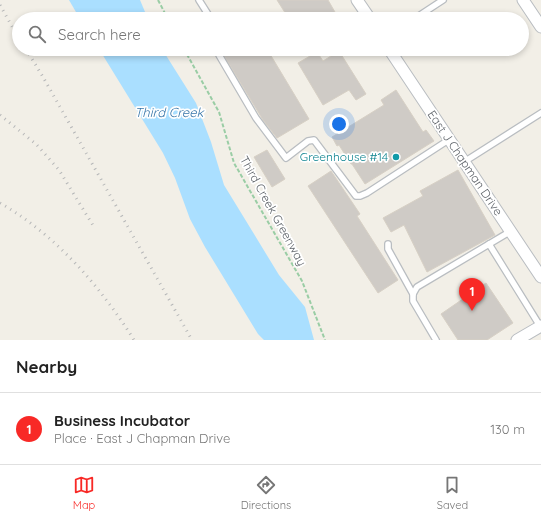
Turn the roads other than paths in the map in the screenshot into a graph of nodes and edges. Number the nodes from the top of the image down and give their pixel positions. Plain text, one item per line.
1 (199, 0) edge
2 (357, 0) edge
3 (443, 0) edge
4 (523, 0) edge
5 (207, 12) edge
6 (365, 12) edge
7 (425, 12) edge
8 (540, 23) edge
9 (220, 56) edge
10 (394, 56) edge
11 (541, 113) edge
12 (450, 139) junction
13 (464, 162) junction
14 (511, 231) junction
15 (388, 244) dead end
16 (489, 244) junction
17 (540, 272) edge
18 (413, 294) junction
19 (540, 326) edge
20 (436, 340) edge
21 (517, 340) edge

1 - 5 lane
2 - 6 street
3 - 7 lane
4 - 8 street
9 - 12 lane
10 - 12 street, East J Chapman Drive
11 - 13 lane
12 - 13 street, East J Chapman Drive
13 - 14 street, East J Chapman Drive
14 - 16 lane
14 - 17 street, East J Chapman Drive
15 - 18 lane
16 - 18 lane
16 - 19 lane
18 - 20 lane
19 - 21 street

